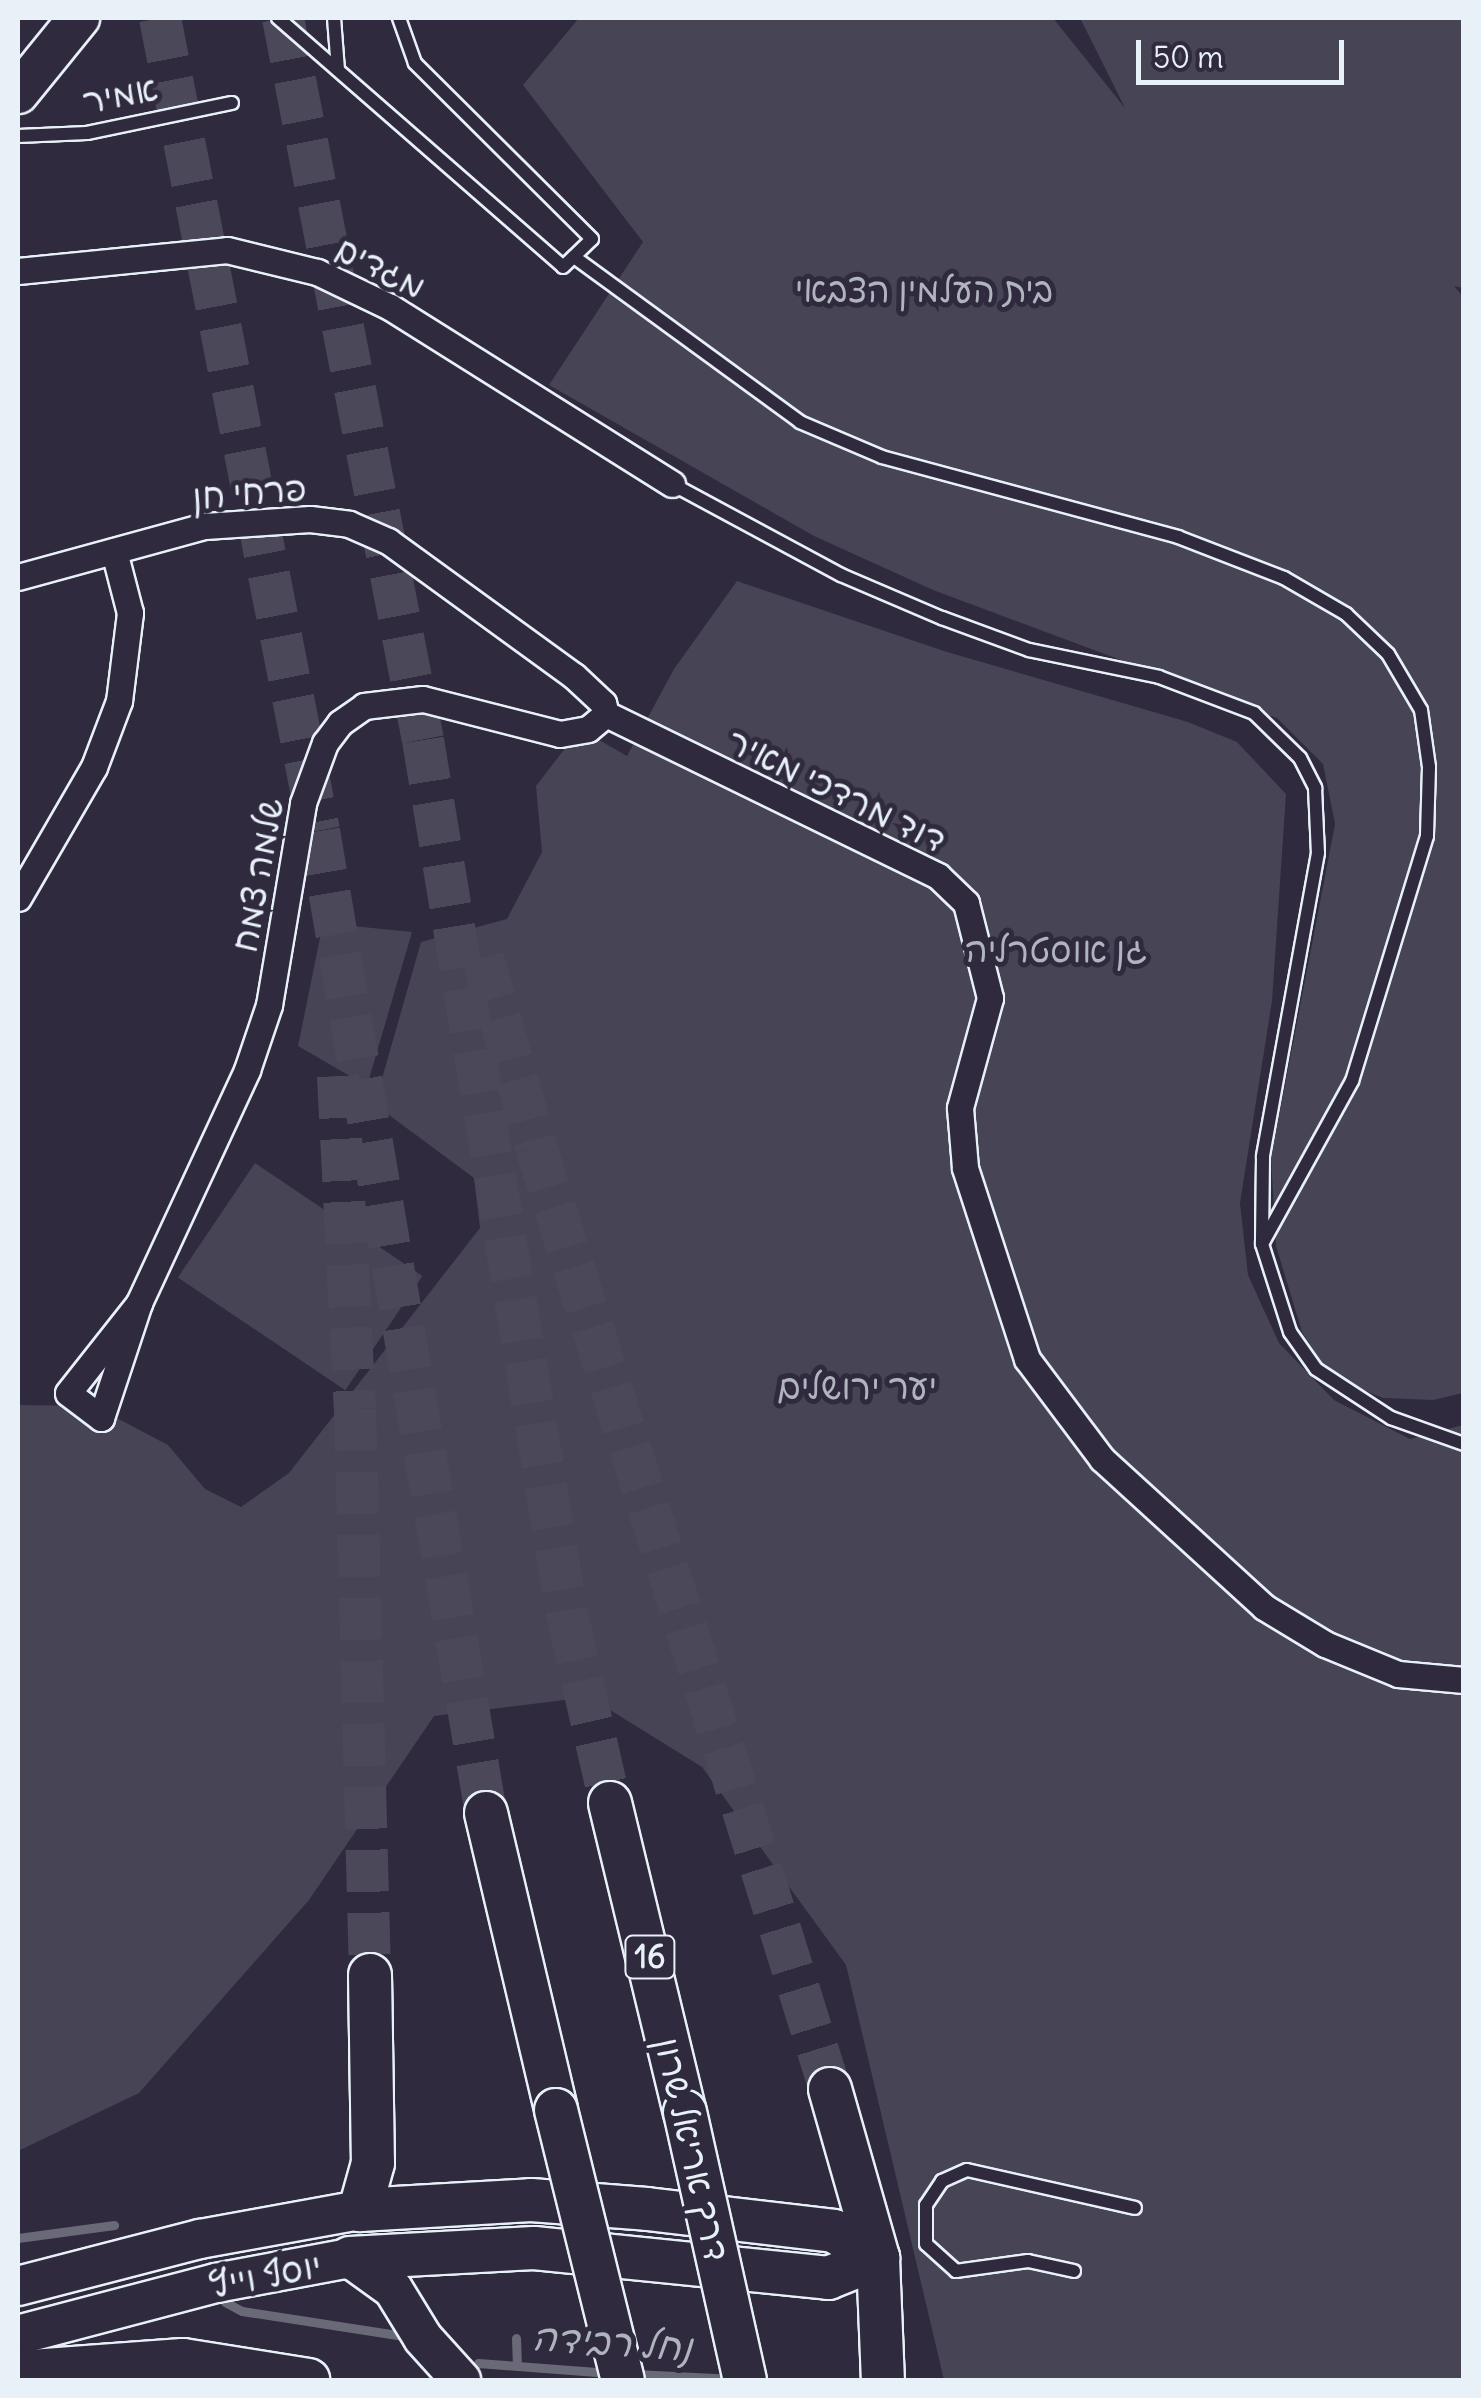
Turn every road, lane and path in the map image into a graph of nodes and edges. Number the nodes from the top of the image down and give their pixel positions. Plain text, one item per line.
1 (78, 18) edge
2 (278, 18) edge
3 (334, 18) edge
4 (398, 18) edge
5 (338, 70) junction
6 (18, 92) edge
7 (232, 103) dead end
8 (18, 136) edge
9 (574, 257) junction
10 (18, 271) edge
11 (672, 484) joint
12 (114, 551) junction
13 (18, 577) edge
14 (606, 714) junction
15 (18, 898) edge
16 (1262, 1244) junction
17 (138, 1302) dead end
18 (1464, 1444) edge
19 (1464, 1680) edge
20 (610, 1803) tunnel mouth
21 (486, 1813) tunnel mouth
22 (370, 1976) tunnel mouth
23 (830, 2089) tunnel mouth
24 (1135, 2208) dead end
25 (360, 2210) junction
26 (350, 2258) junction
27 (878, 2258) junction
28 (1074, 2271) dead end
29 (18, 2286) edge
30 (18, 2335) edge
31 (18, 2372) edge
32 (308, 2380) edge
33 (461, 2380) edge
34 (623, 2380) edge
35 (745, 2380) edge
36 (882, 2380) edge

1 - 6 main road
2 - 5 lane
3 - 5 lane
4 - 9 lane
5 - 9 lane
7 - 8 lane, אמיר
9 - 16 lane
10 - 11 street, מגדים
11 - 16 lane
12 - 13 street, פרחי חן
12 - 14 street, פרחי חן
12 - 15 street
14 - 17 street, שלמה צמח
14 - 19 street, דוד מרדכי מאיר
16 - 18 lane
20 - 35 highway, דרך אריאל שרון / 16, bridge
21 - 34 highway, bridge
22 - 25 highway
23 - 27 highway
24 - 28 lane
25 - 27 highway
25 - 29 main road, יוסף וייץ
26 - 27 highway
26 - 30 main road, יוסף וייץ
26 - 33 main road, יוסף וייץ
27 - 36 highway
31 - 32 highway

